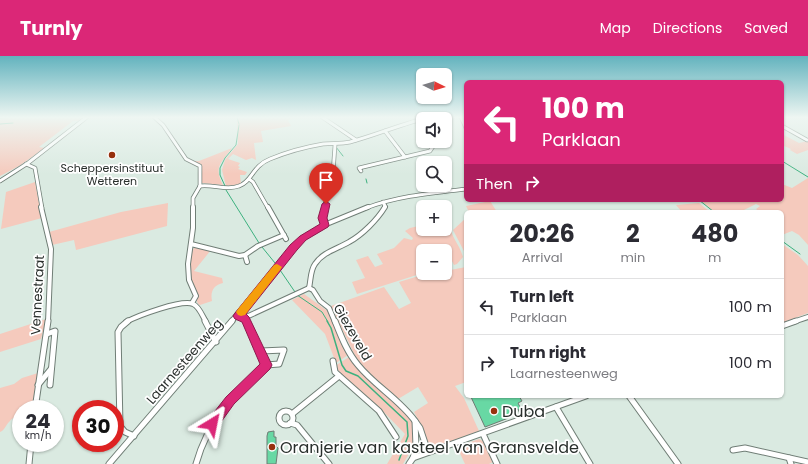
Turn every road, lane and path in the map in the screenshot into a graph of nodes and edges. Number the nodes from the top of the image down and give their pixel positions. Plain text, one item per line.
1 (62, 136) edge
2 (170, 136) edge
3 (350, 136) edge
4 (369, 136) edge
5 (389, 136) edge
6 (800, 136) edge
7 (356, 140) junction
8 (807, 140) dead end
9 (335, 145) junction
10 (432, 148) edge
11 (405, 157) junction
12 (26, 164) junction
13 (361, 171) dead end
14 (249, 180) junction
15 (0, 181) edge
16 (200, 186) junction
17 (464, 189) edge
18 (383, 202) junction
19 (325, 225) junction
20 (191, 244) junction
21 (244, 255) junction
22 (247, 262) dead end
23 (308, 288) junction
24 (192, 303) junction
25 (241, 317) junction
26 (808, 317) edge
27 (784, 325) edge
28 (47, 334) junction
29 (216, 342) junction
30 (261, 350) junction
31 (53, 356) junction
32 (42, 359) junction
33 (333, 361) dead end
34 (266, 365) junction
35 (52, 368) junction
36 (339, 376) junction
37 (50, 385) dead end
38 (38, 386) junction
39 (581, 398) edge
40 (630, 398) edge
41 (36, 400) edge
42 (556, 407) junction
43 (292, 414) junction
44 (415, 421) junction
45 (290, 423) junction
46 (483, 434) junction
47 (134, 436) junction
48 (396, 437) dead end
49 (734, 450) dead end
50 (30, 452) edge
51 (428, 452) junction
52 (413, 458) junction
53 (790, 461) edge
54 (808, 462) edge
55 (29, 464) edge
56 (109, 464) edge
57 (196, 464) edge
58 (329, 464) edge
59 (409, 464) edge
60 (497, 464) edge
61 (590, 464) edge
62 (678, 464) edge

1 - 12 street
2 - 16 street
3 - 7 street
4 - 7 street
5 - 11 street
6 - 8 street
7 - 9 street
9 - 14 street
9 - 19 street
10 - 11 street
11 - 13 street
12 - 15 street
12 - 28 street, Vennestraat
14 - 16 street
14 - 21 street
16 - 20 street
17 - 18 street, Laarnesteenweg
18 - 19 street, Laarnesteenweg
18 - 23 street
19 - 25 street, Laarnesteenweg
20 - 21 street
20 - 24 street
21 - 22 street
23 - 25 street
23 - 44 street, Giezeveld
24 - 29 street
24 - 47 street
25 - 29 street, Laarnesteenweg
25 - 30 street
26 - 27 street
28 - 31 street
28 - 32 street, Vennestraat
29 - 47 street, Laarnesteenweg
30 - 34 street
30 - 34 street
31 - 32 street
31 - 35 street
32 - 38 street, Vennestraat
33 - 36 street
34 - 57 street
35 - 37 street
35 - 38 street
36 - 43 street
36 - 48 street
38 - 41 street, Vennestraat
39 - 42 street
40 - 62 street
42 - 46 street
42 - 61 street
43 - 45 street
43 - 45 street
44 - 51 street, Giezeveld
44 - 52 street
45 - 58 street
46 - 51 street
46 - 60 street
47 - 56 street, Laarnesteenweg
49 - 53 street
50 - 55 street
51 - 52 street
52 - 59 street
53 - 54 street

